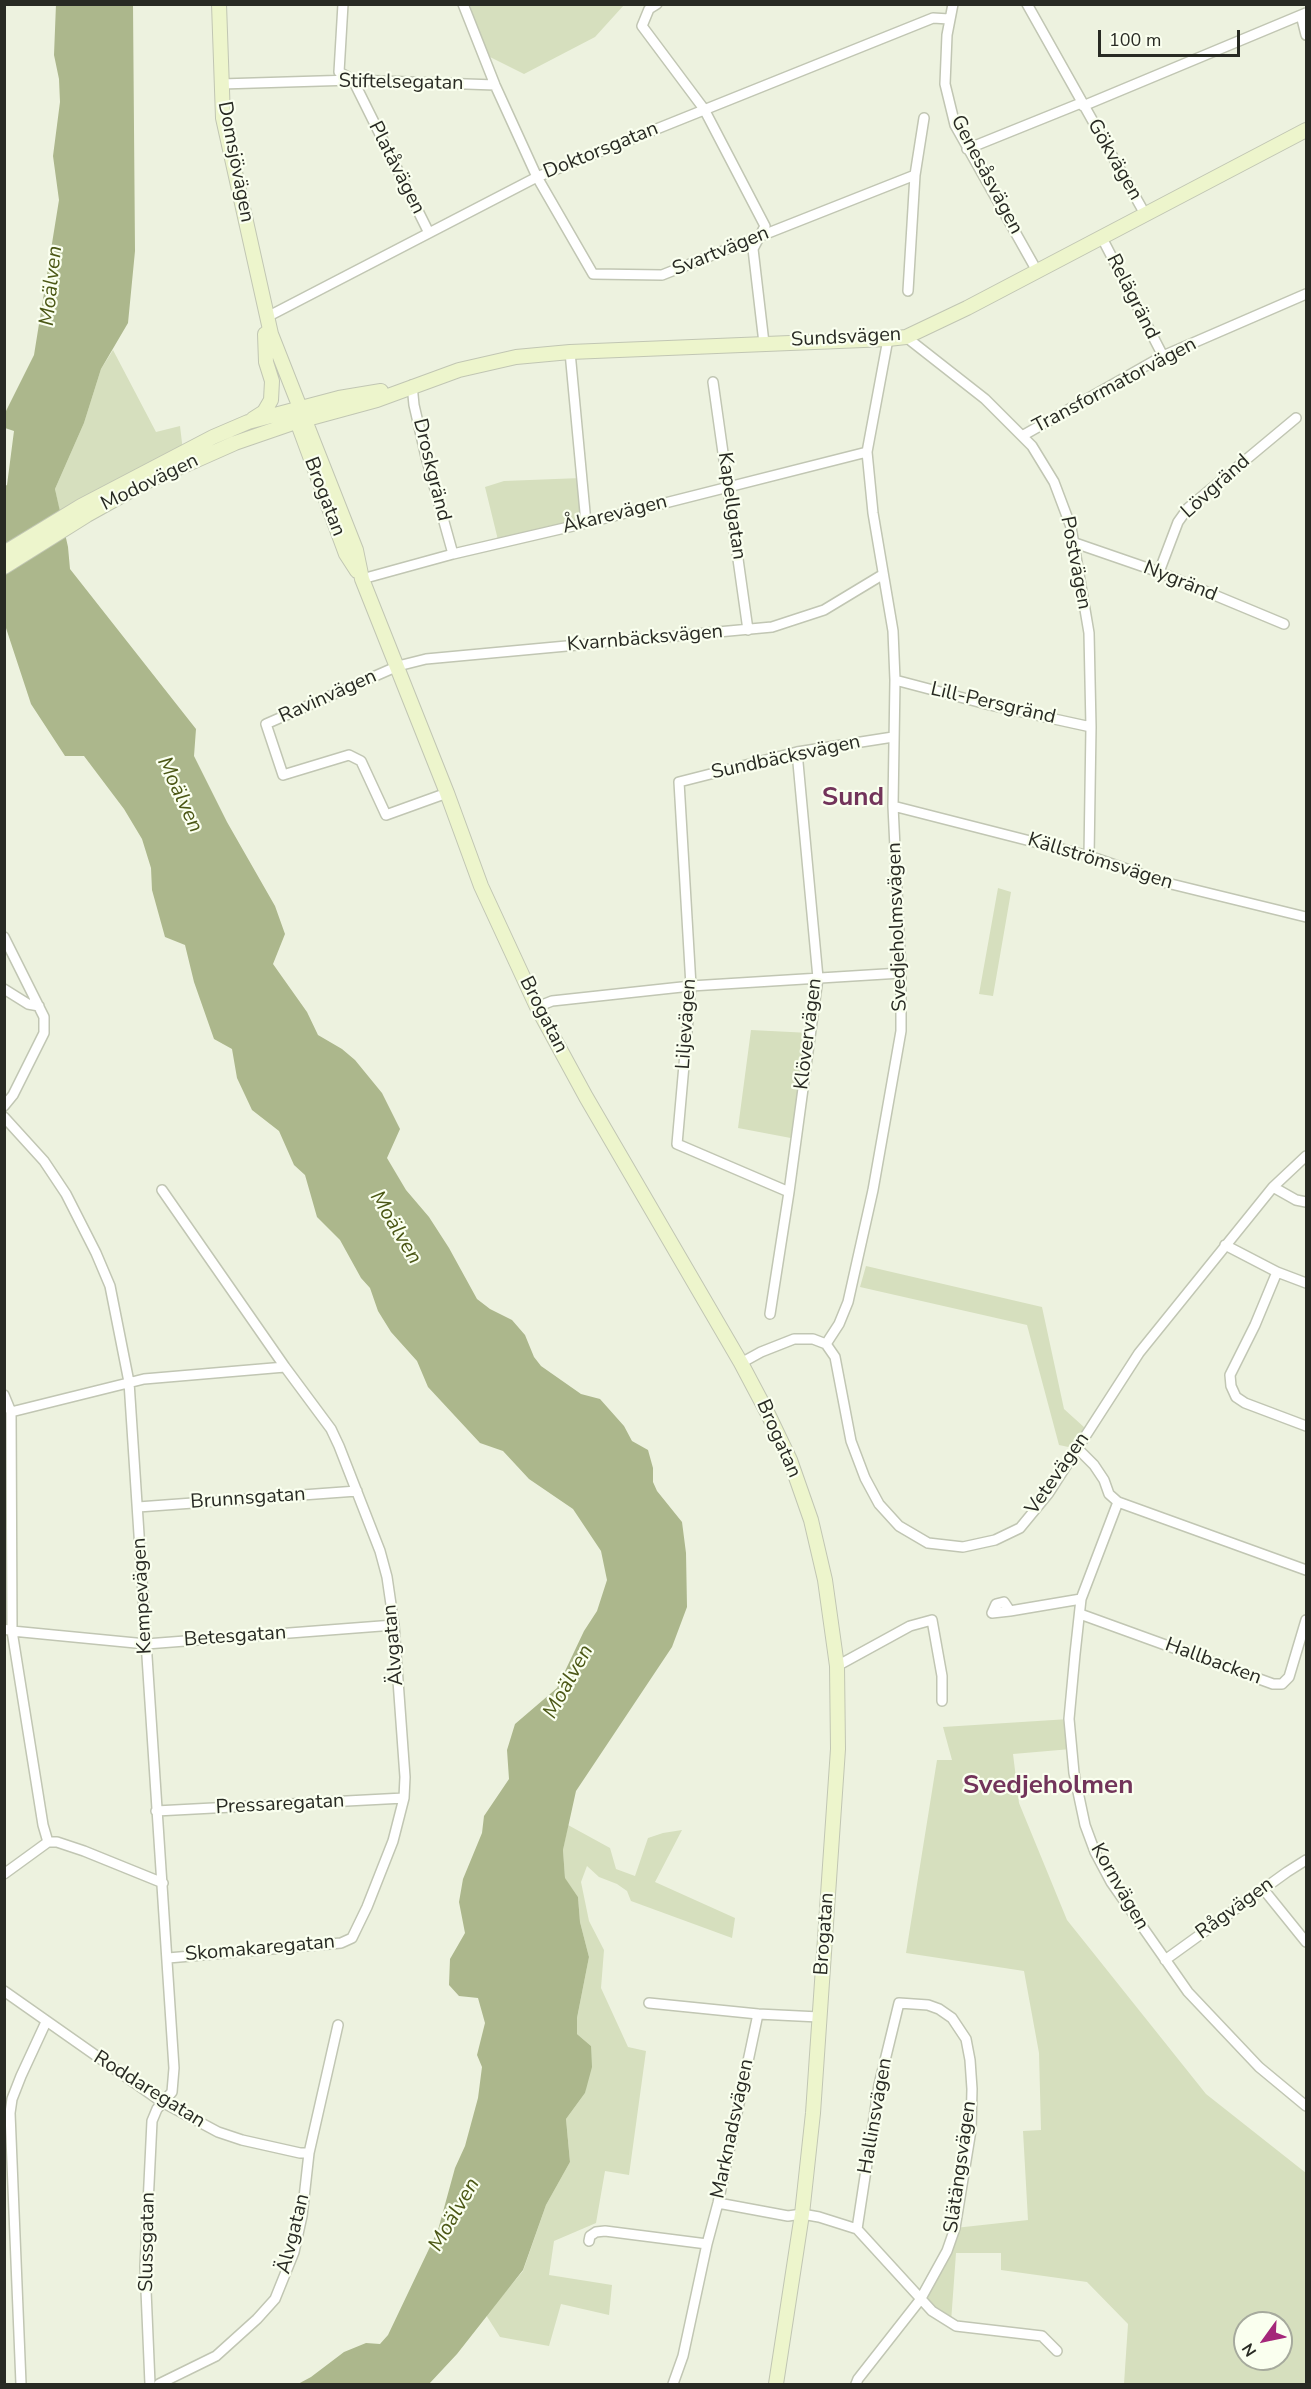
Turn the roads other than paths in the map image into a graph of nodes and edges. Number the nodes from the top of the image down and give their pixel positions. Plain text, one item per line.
1 (219, 4) edge
2 (343, 4) edge
3 (464, 4) edge
4 (657, 4) edge
5 (952, 4) edge
6 (1027, 4) edge
7 (1304, 14) edge
8 (949, 19) junction
9 (1306, 35) edge
10 (352, 81) junction
11 (221, 84) junction
12 (495, 85) junction
13 (1082, 104) junction
14 (704, 109) junction
15 (924, 118) dead end
16 (1306, 130) edge
17 (967, 149) junction
18 (915, 175) junction
19 (537, 177) junction
20 (1145, 214) junction
21 (429, 233) junction
22 (760, 237) junction
23 (1102, 238) junction
24 (1037, 271) junction
25 (909, 291) dead end
26 (1306, 294) edge
27 (267, 317) junction
28 (265, 334) junction
29 (906, 337) junction
30 (888, 339) junction
31 (764, 343) junction
32 (570, 352) junction
33 (1163, 356) junction
34 (713, 382) dead end
35 (412, 385) junction
36 (299, 415) junction
37 (1296, 418) dead end
38 (248, 422) junction
39 (1022, 436) junction
40 (867, 452) junction
41 (729, 486) junction
42 (84, 510) junction
43 (586, 523) junction
44 (1075, 543) junction
45 (4, 554) edge
46 (453, 554) junction
47 (4, 567) edge
48 (1159, 572) junction
49 (882, 575) junction
50 (363, 579) junction
51 (1284, 624) dead end
52 (748, 630) junction
53 (398, 666) junction
54 (895, 680) junction
55 (1091, 727) junction
56 (893, 737) junction
57 (797, 752) junction
58 (679, 782) joint
59 (447, 793) junction
60 (893, 806) junction
61 (1089, 856) junction
62 (1306, 917) edge
63 (4, 937) edge
64 (901, 974) junction
65 (818, 978) junction
66 (691, 986) junction
67 (4, 990) edge
68 (39, 1006) junction
69 (537, 1007) junction
70 (4, 1106) edge
71 (4, 1117) edge
72 (1306, 1156) edge
73 (1273, 1187) junction
74 (162, 1190) dead end
75 (789, 1192) junction
76 (1306, 1202) edge
77 (1225, 1245) junction
78 (1277, 1272) junction
79 (1306, 1283) edge
80 (770, 1314) dead end
81 (826, 1344) junction
82 (741, 1363) junction
83 (285, 1367) junction
84 (129, 1382) junction
85 (4, 1395) edge
86 (11, 1412) junction
87 (1306, 1426) edge
88 (1077, 1448) junction
89 (357, 1491) junction
90 (1118, 1502) junction
91 (138, 1507) junction
92 (9, 1514) edge
93 (1306, 1570) edge
94 (1081, 1599) junction
95 (1010, 1611) dead end
96 (1080, 1614) junction
97 (1306, 1620) edge
98 (394, 1625) junction
99 (8, 1630) edge
100 (4, 1641) edge
101 (146, 1644) junction
102 (837, 1666) junction
103 (942, 1701) dead end
104 (404, 1798) junction
105 (156, 1811) junction
106 (48, 1842) junction
107 (1306, 1860) edge
108 (4, 1874) edge
109 (163, 1883) junction
110 (1264, 1890) junction
111 (352, 1938) joint
112 (1306, 1942) edge
113 (168, 1958) junction
114 (1165, 1960) junction
115 (4, 1992) edge
116 (649, 2003) dead end
117 (899, 2003) joint
118 (758, 2014) junction
119 (819, 2016) junction
120 (46, 2022) junction
121 (338, 2025) dead end
122 (162, 2102) junction
123 (1306, 2106) edge
124 (309, 2153) junction
125 (4, 2175) edge
126 (13, 2182) junction
127 (718, 2203) junction
128 (9, 2211) edge
129 (802, 2214) junction
130 (857, 2229) junction
131 (589, 2241) dead end
132 (707, 2244) junction
133 (920, 2300) junction
134 (1057, 2351) dead end
135 (21, 2385) edge
136 (150, 2385) edge
137 (159, 2385) edge
138 (673, 2385) edge
139 (776, 2385) edge
140 (856, 2385) edge

1 - 11 main road, Domsjövägen
2 - 10 street, Platåvägen
3 - 12 street, Stiftelsegatan
4 - 14 street
5 - 8 street, Genesåsvägen
6 - 13 street, Gökvägen
7 - 9 street
7 - 13 street
8 - 14 street, Doktorsgatan
8 - 17 street, Genesåsvägen
10 - 11 street, Stiftelsegatan
10 - 12 street, Stiftelsegatan
10 - 21 street, Platåvägen
11 - 27 main road, Domsjövägen
12 - 19 street
13 - 17 street
13 - 20 street, Gökvägen
14 - 19 street, Doktorsgatan
14 - 22 street
15 - 18 street
16 - 20 main road, Sundsvägen
17 - 24 street, Genesåsvägen
18 - 22 street, Svartvägen
18 - 25 street
19 - 21 street, Doktorsgatan
19 - 22 street, Svartvägen
20 - 23 main road, Sundsvägen
21 - 27 street, Doktorsgatan
22 - 31 street
23 - 24 main road, Sundsvägen
23 - 33 street, Relägränd
24 - 29 main road, Sundsvägen
26 - 33 street, Transformatorvägen
27 - 28 main road, Domsjövägen
27 - 36 main road, Domsjövägen
28 - 36 main road, Domsjövägen
28 - 38 main road
29 - 30 main road, Sundsvägen
29 - 39 street, Postvägen
30 - 31 main road, Sundsvägen
30 - 40 street, Svedjeholmsvägen
31 - 32 main road, Sundsvägen
32 - 35 main road, Sundsvägen
32 - 43 street
33 - 39 street, Transformatorvägen
34 - 41 street, Kapellgatan
35 - 36 main road, Sundsvägen
35 - 46 street, Droskgränd
36 - 38 main road, Modovägen
36 - 42 main road, Modovägen
36 - 50 main road, Brogatan
37 - 48 street, Lövgränd
38 - 42 main road, Modovägen
39 - 44 street, Postvägen
40 - 41 street, Åkarevägen
40 - 49 street, Svedjeholmsvägen
41 - 43 street, Åkarevägen
41 - 52 street, Kapellgatan
42 - 45 main road, Modovägen
42 - 47 main road, Modovägen
43 - 46 street, Åkarevägen
44 - 48 street, Nygränd
44 - 55 street, Postvägen
46 - 50 street, Åkarevägen
48 - 51 street, Nygränd
49 - 52 street, Kvarnbäcksvägen
49 - 54 street, Svedjeholmsvägen
50 - 53 main road, Brogatan
52 - 53 street, Kvarnbäcksvägen
53 - 59 main road, Brogatan
53 - 59 street, Ravinvägen
54 - 55 street, Lill-Persgränd
54 - 56 street, Svedjeholmsvägen
55 - 61 street, Postvägen
56 - 57 street, Sundbäcksvägen
56 - 60 street, Svedjeholmsvägen
57 - 58 street, Sundbäcksvägen
57 - 65 street, Klövervägen
58 - 66 street, Liljevägen
59 - 69 main road, Brogatan
60 - 61 street, Källströmsvägen
60 - 64 street, Svedjeholmsvägen
61 - 62 street, Källströmsvägen
63 - 68 street
64 - 65 street
64 - 81 street, Svedjeholmsvägen
65 - 66 street
65 - 75 street, Klövervägen
66 - 69 street
66 - 75 street, Liljevägen
67 - 68 street
68 - 70 street
69 - 82 main road, Brogatan
71 - 84 street, Kempevägen
72 - 73 street, Vetevägen
73 - 76 street
73 - 77 street, Vetevägen
74 - 83 street, Älvgatan
75 - 80 street, Klövervägen
77 - 78 street
77 - 88 street, Vetevägen
78 - 79 street
78 - 87 street
81 - 82 street
81 - 88 street, Vetevägen
82 - 102 main road, Brogatan
83 - 84 street
83 - 89 street, Älvgatan
84 - 86 street
84 - 91 street, Kempevägen
85 - 86 street
86 - 92 street
88 - 90 street
89 - 91 street, Brunnsgatan
89 - 98 street, Älvgatan
90 - 93 street
90 - 94 street, Kornvägen
91 - 101 street, Kempevägen
92 - 99 street
94 - 95 street
94 - 96 street, Kornvägen
96 - 97 street, Hallbacken
96 - 114 street, Kornvägen
98 - 101 street, Betesgatan
98 - 104 street, Älvgatan
99 - 100 street
99 - 101 street, Betesgatan
99 - 106 street
101 - 105 street, Kempevägen
102 - 103 street
102 - 119 main road, Brogatan
104 - 105 street, Pressaregatan
104 - 111 street, Älvgatan
105 - 109 street, Kempevägen
106 - 108 street
106 - 109 street
107 - 110 street, Rågvägen
109 - 113 street, Kempevägen
110 - 112 street
110 - 114 street, Rågvägen
111 - 113 street, Skomakaregatan
113 - 122 street, Kempevägen
114 - 123 street, Kornvägen
115 - 120 street, Roddaregatan
116 - 118 street
117 - 130 street, Hallinsvägen
117 - 133 street, Slätängsvägen
118 - 119 street
118 - 127 street, Marknadsvägen
119 - 129 main road, Brogatan
120 - 122 street, Roddaregatan
120 - 126 street
121 - 124 street, Älvgatan
122 - 124 street, Roddaregatan
122 - 136 street, Slussgatan
124 - 137 street, Älvgatan
125 - 126 street
126 - 128 street
127 - 129 street
127 - 132 street, Marknadsvägen
128 - 135 street
129 - 130 street
129 - 139 main road, Brogatan
130 - 133 street
131 - 132 street
132 - 138 street, Marknadsvägen
133 - 134 street
133 - 140 street, Slätängsvägen

